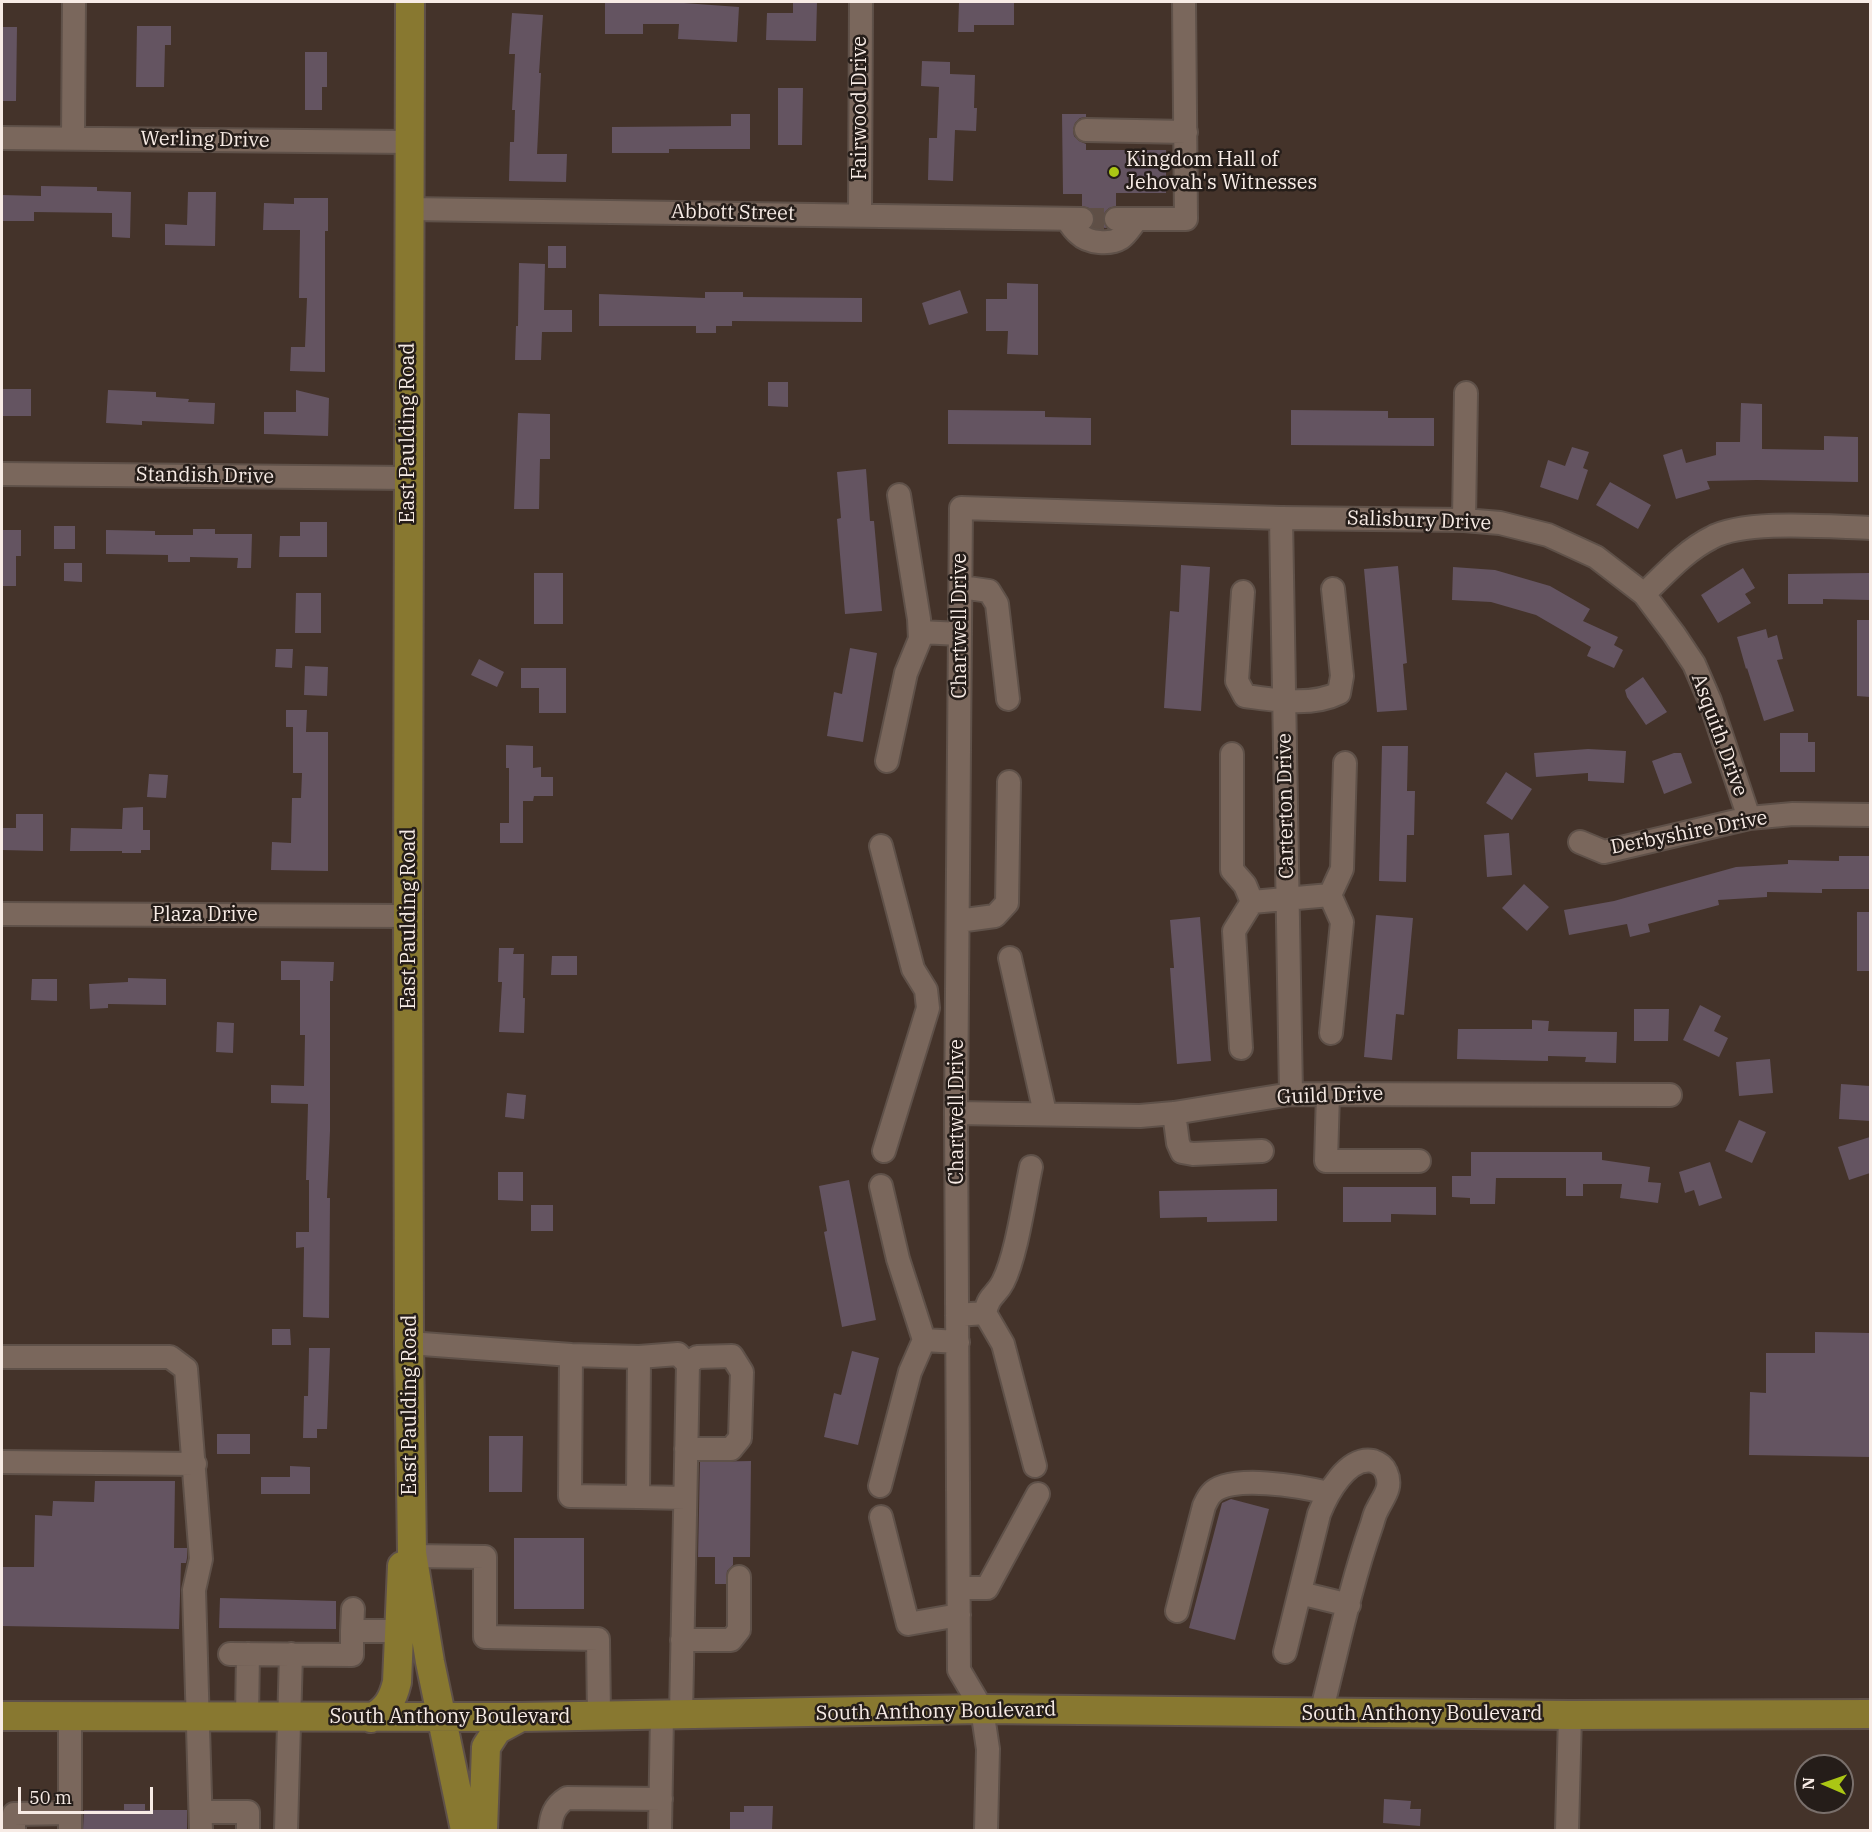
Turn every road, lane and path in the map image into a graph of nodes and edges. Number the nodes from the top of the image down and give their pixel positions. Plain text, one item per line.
1 (74, 2) edge
2 (410, 2) edge
3 (861, 2) edge
4 (1184, 2) edge
5 (1086, 130) dead end
6 (1186, 132) junction
7 (2, 138) edge
8 (74, 138) junction
9 (409, 142) junction
10 (409, 208) junction
11 (860, 214) junction
12 (1466, 393) dead end
13 (2, 474) edge
14 (408, 478) junction
15 (898, 495) dead end
16 (961, 508) joint
17 (1281, 518) junction
18 (1464, 520) junction
19 (1870, 528) edge
20 (961, 587) junction
21 (1334, 590) dead end
22 (1243, 592) dead end
23 (1644, 594) junction
24 (920, 632) junction
25 (960, 634) junction
26 (1008, 699) dead end
27 (1284, 701) junction
28 (1232, 754) dead end
29 (886, 761) dead end
30 (1345, 764) dead end
31 (1008, 782) dead end
32 (1870, 814) edge
33 (1749, 818) junction
34 (1580, 842) dead end
35 (880, 846) dead end
36 (1330, 895) junction
37 (1288, 898) junction
38 (1252, 902) junction
39 (2, 914) edge
40 (408, 916) junction
41 (958, 921) junction
42 (1010, 958) dead end
43 (927, 998) junction
44 (957, 999) junction
45 (1331, 1033) dead end
46 (1241, 1047) dead end
47 (1291, 1094) junction
48 (1328, 1094) junction
49 (1670, 1095) dead end
50 (956, 1113) junction
51 (1045, 1113) junction
52 (1174, 1113) junction
53 (884, 1151) dead end
54 (1262, 1151) dead end
55 (1419, 1161) dead end
56 (1031, 1167) dead end
57 (881, 1186) dead end
58 (985, 1313) junction
59 (957, 1315) junction
60 (924, 1340) junction
61 (958, 1342) junction
62 (410, 1343) junction
63 (571, 1356) junction
64 (2, 1357) edge
65 (639, 1357) junction
66 (688, 1364) junction
67 (686, 1449) junction
68 (2, 1462) edge
69 (195, 1464) junction
70 (1035, 1466) dead end
71 (880, 1486) dead end
72 (1328, 1493) junction
73 (1038, 1494) dead end
74 (411, 1495) junction
75 (638, 1497) junction
76 (685, 1497) junction
77 (881, 1518) dead end
78 (413, 1556) junction
79 (739, 1577) dead end
80 (959, 1588) junction
81 (1300, 1593) junction
82 (1349, 1605) junction
83 (1177, 1611) dead end
84 (959, 1616) junction
85 (399, 1631) junction
86 (682, 1640) junction
87 (1285, 1652) dead end
88 (291, 1654) junction
89 (982, 1709) junction
90 (1322, 1713) junction
91 (1870, 1714) edge
92 (672, 1715) junction
93 (1570, 1715) junction
94 (2, 1716) edge
95 (70, 1717) junction
96 (198, 1717) junction
97 (247, 1717) junction
98 (441, 1717) junction
99 (521, 1717) junction
100 (599, 1717) junction
101 (289, 1718) junction
102 (371, 1718) junction
103 (660, 1799) junction
104 (201, 1821) edge
105 (70, 1822) edge
106 (14, 1830) edge
107 (248, 1830) edge
108 (286, 1830) edge
109 (465, 1830) edge
110 (483, 1830) edge
111 (550, 1830) edge
112 (660, 1830) edge
113 (986, 1830) edge
114 (1567, 1830) edge

1 - 8 street
2 - 9 main road, East Paulding Road
3 - 11 street, Fairwood Drive
4 - 6 street
5 - 6 street
6 - 11 street, Abbott Street
7 - 8 street, Werling Drive
8 - 9 street, Werling Drive
9 - 10 main road, East Paulding Road
10 - 11 street, Abbott Street
10 - 14 main road, East Paulding Road
12 - 18 street
13 - 14 street, Standish Drive
14 - 40 main road, East Paulding Road
15 - 24 street
16 - 17 street, Salisbury Drive
16 - 20 street, Chartwell Drive
17 - 18 street, Salisbury Drive
17 - 27 street, Carterton Drive
18 - 23 street, Salisbury Drive
19 - 23 street
20 - 25 street, Chartwell Drive
20 - 26 street
21 - 27 street
22 - 27 street
23 - 33 street, Asquith Drive
24 - 25 street
24 - 29 street
25 - 41 street, Chartwell Drive
27 - 37 street, Carterton Drive
28 - 38 street
30 - 36 street
31 - 41 street
32 - 33 street, Derbyshire Drive
33 - 34 street, Derbyshire Drive
35 - 43 street
36 - 37 street
36 - 45 street
37 - 38 street
37 - 47 street, Carterton Drive
38 - 46 street
39 - 40 street, Plaza Drive
40 - 62 main road, East Paulding Road
41 - 44 street, Chartwell Drive
42 - 51 street
43 - 44 street
43 - 53 street
44 - 50 street, Chartwell Drive
47 - 48 street, Guild Drive
47 - 52 street, Guild Drive
48 - 49 street, Guild Drive
48 - 55 street
50 - 51 street, Guild Drive
50 - 59 street, Chartwell Drive
51 - 52 street, Guild Drive
52 - 54 street
56 - 58 street
57 - 60 street
58 - 59 street
58 - 70 street
59 - 61 street, Chartwell Drive
60 - 61 street
60 - 71 street
61 - 80 street, Chartwell Drive
62 - 63 street
62 - 74 main road, East Paulding Road
63 - 65 street
63 - 75 street
64 - 69 street
65 - 66 street
65 - 75 street
66 - 67 street
66 - 67 street
67 - 76 street
68 - 69 street
69 - 96 street
72 - 81 street
72 - 82 street
72 - 83 street
73 - 80 street
74 - 78 main road, East Paulding Road
74 - 85 main road
75 - 76 street
76 - 86 street
77 - 84 street
78 - 98 main road, East Paulding Road
78 - 100 street
79 - 86 street
80 - 84 street, Chartwell Drive
81 - 82 street
81 - 87 street
82 - 90 street
84 - 89 street, Chartwell Drive
85 - 88 street
85 - 102 main road
86 - 92 street
88 - 97 street
88 - 101 street
89 - 90 main road, South Anthony Boulevard
89 - 92 main road, South Anthony Boulevard
89 - 113 street
90 - 93 main road, South Anthony Boulevard
91 - 93 main road, South Anthony Boulevard
92 - 100 main road, South Anthony Boulevard
92 - 103 street
93 - 114 street
94 - 95 main road, South Anthony Boulevard
95 - 96 main road, South Anthony Boulevard
95 - 105 street
96 - 97 main road, South Anthony Boulevard
96 - 104 street
97 - 101 main road, South Anthony Boulevard
98 - 99 main road, South Anthony Boulevard
98 - 102 main road, South Anthony Boulevard
98 - 109 main road, East Paulding Road
99 - 100 main road, South Anthony Boulevard
99 - 110 main road
101 - 102 main road, South Anthony Boulevard
101 - 108 street
103 - 111 street
103 - 112 street
104 - 107 street
105 - 106 street

